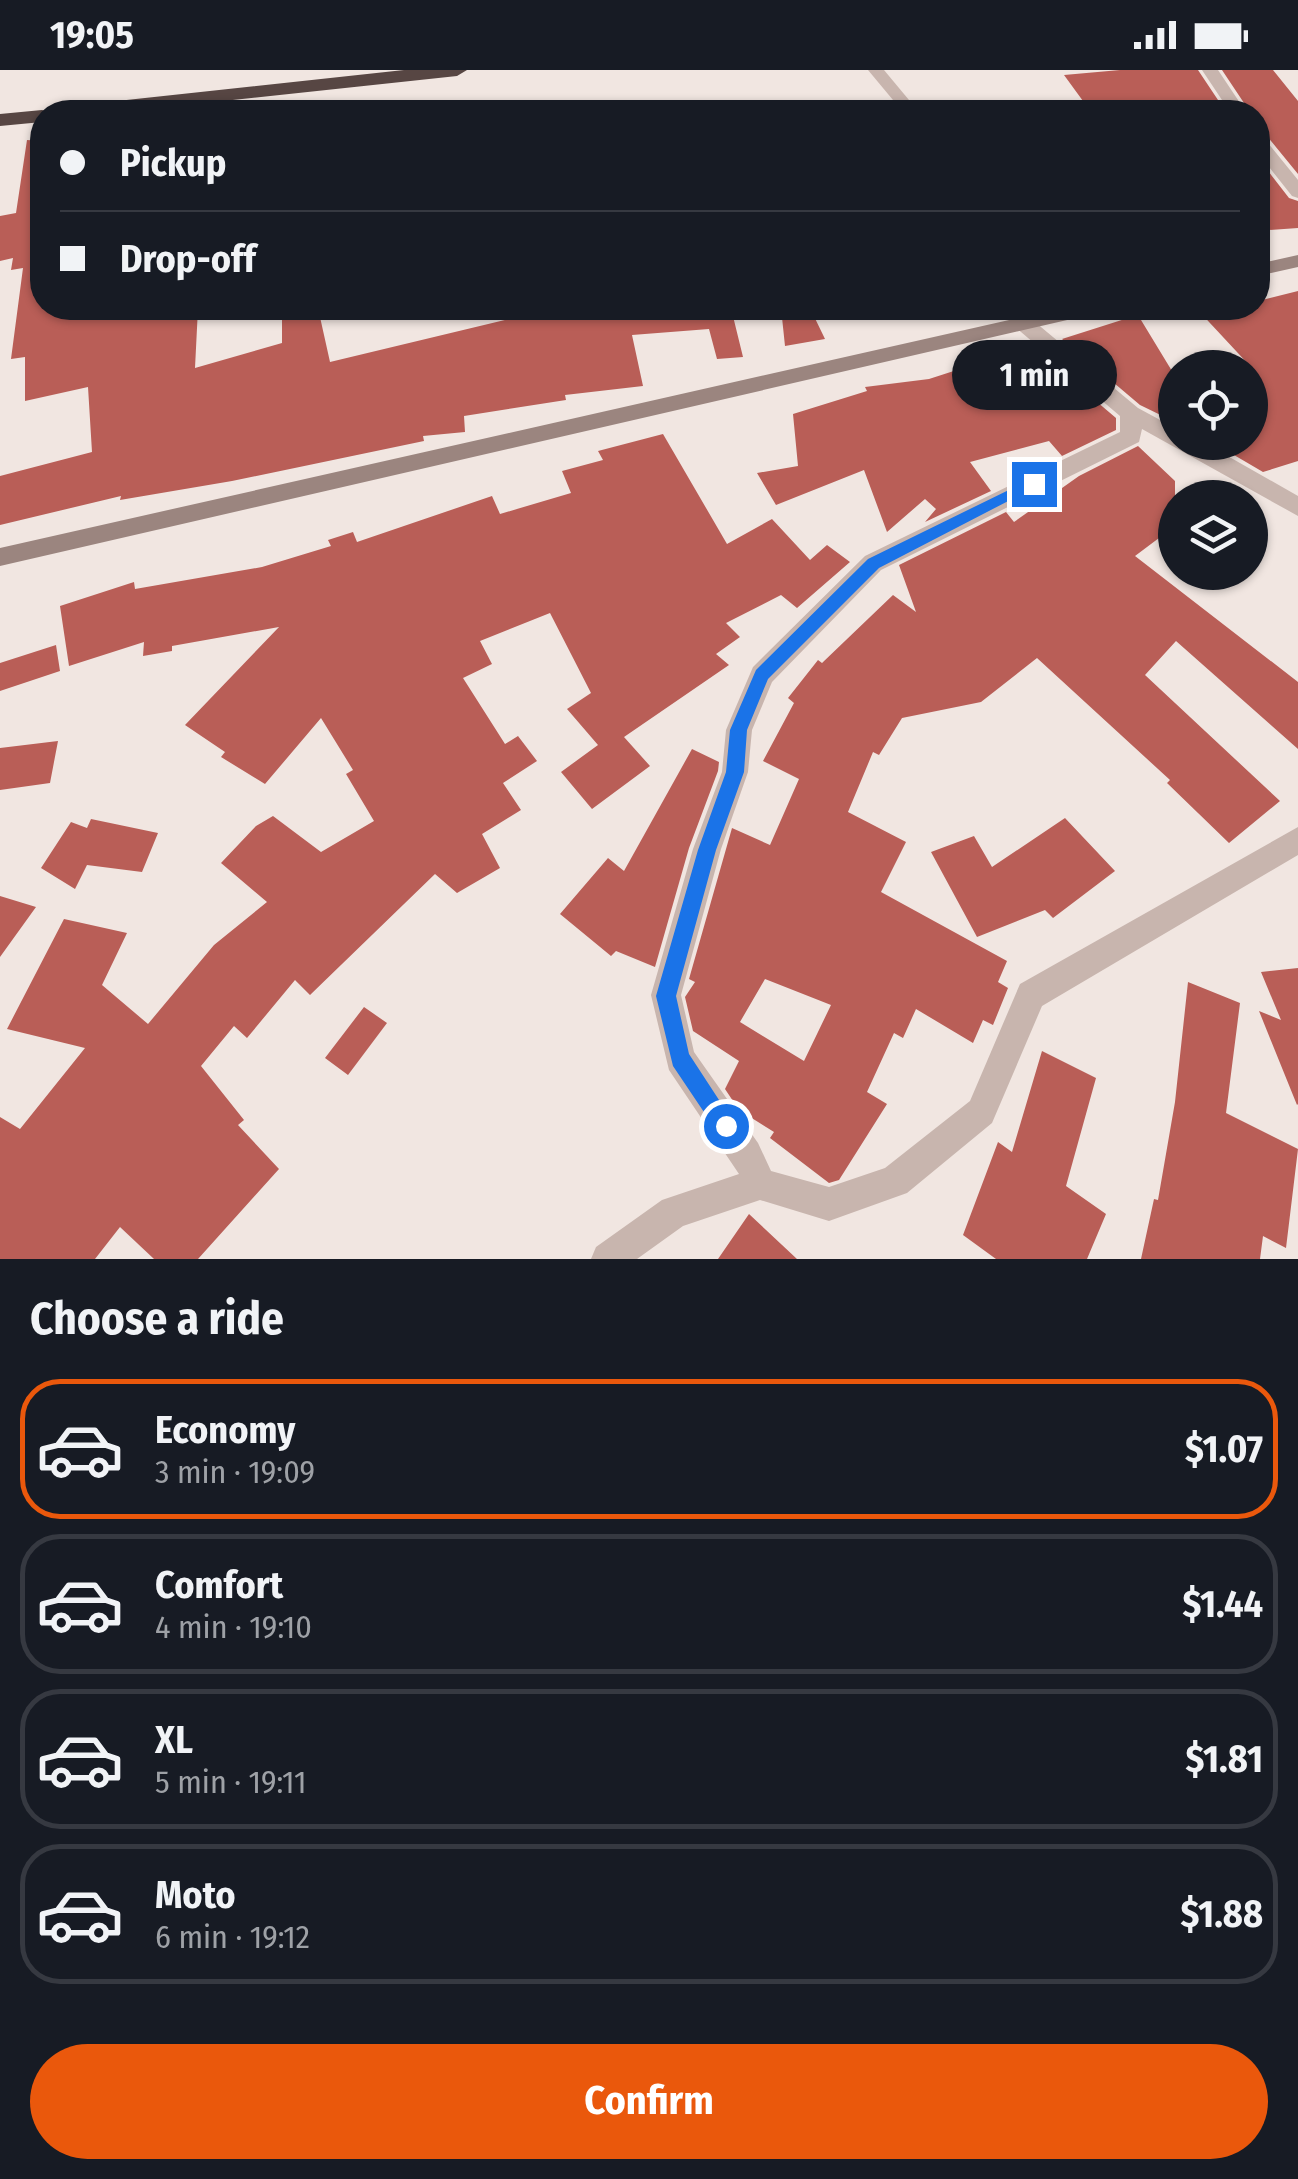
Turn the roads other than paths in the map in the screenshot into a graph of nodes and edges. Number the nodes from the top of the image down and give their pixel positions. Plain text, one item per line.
1 (457, 70) edge
2 (876, 70) edge
3 (1210, 70) edge
4 (208, 100) edge
5 (901, 100) edge
6 (1230, 100) edge
7 (30, 117) edge
8 (0, 120) edge
9 (1270, 157) edge
10 (1298, 192) edge
11 (1298, 261) edge
12 (1270, 267) edge
13 (996, 320) edge
14 (1023, 320) edge
15 (1130, 413) junction
16 (1158, 429) edge
17 (1216, 460) edge
18 (1298, 506) edge
19 (0, 557) edge
20 (1298, 840) edge
21 (760, 1184) junction
22 (608, 1259) edge

1 - 4 highway
2 - 5 street
3 - 6 street
7 - 8 highway
9 - 10 street
11 - 12 street
13 - 19 street
14 - 15 street
15 - 16 street
15 - 21 street
17 - 18 street
20 - 21 street
21 - 22 street

